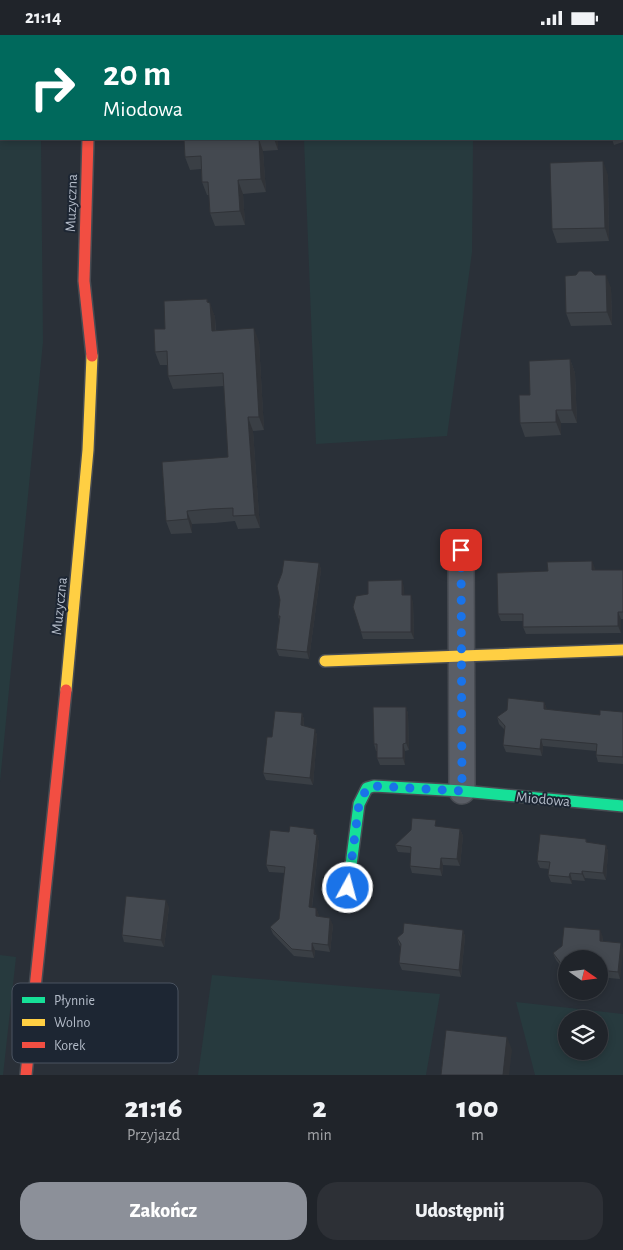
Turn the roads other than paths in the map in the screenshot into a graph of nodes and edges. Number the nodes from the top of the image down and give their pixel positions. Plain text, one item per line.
1 (88, 140) edge
2 (461, 550) dead end
3 (623, 650) edge
4 (461, 658) junction
5 (325, 661) dead end
6 (462, 791) junction
7 (623, 806) edge
8 (348, 888) dead end
9 (35, 983) edge

1 - 9 street, Muzyczna
2 - 4 street
3 - 4 street
4 - 5 street
4 - 6 street
6 - 7 street, Miodowa
6 - 8 street, Miodowa

